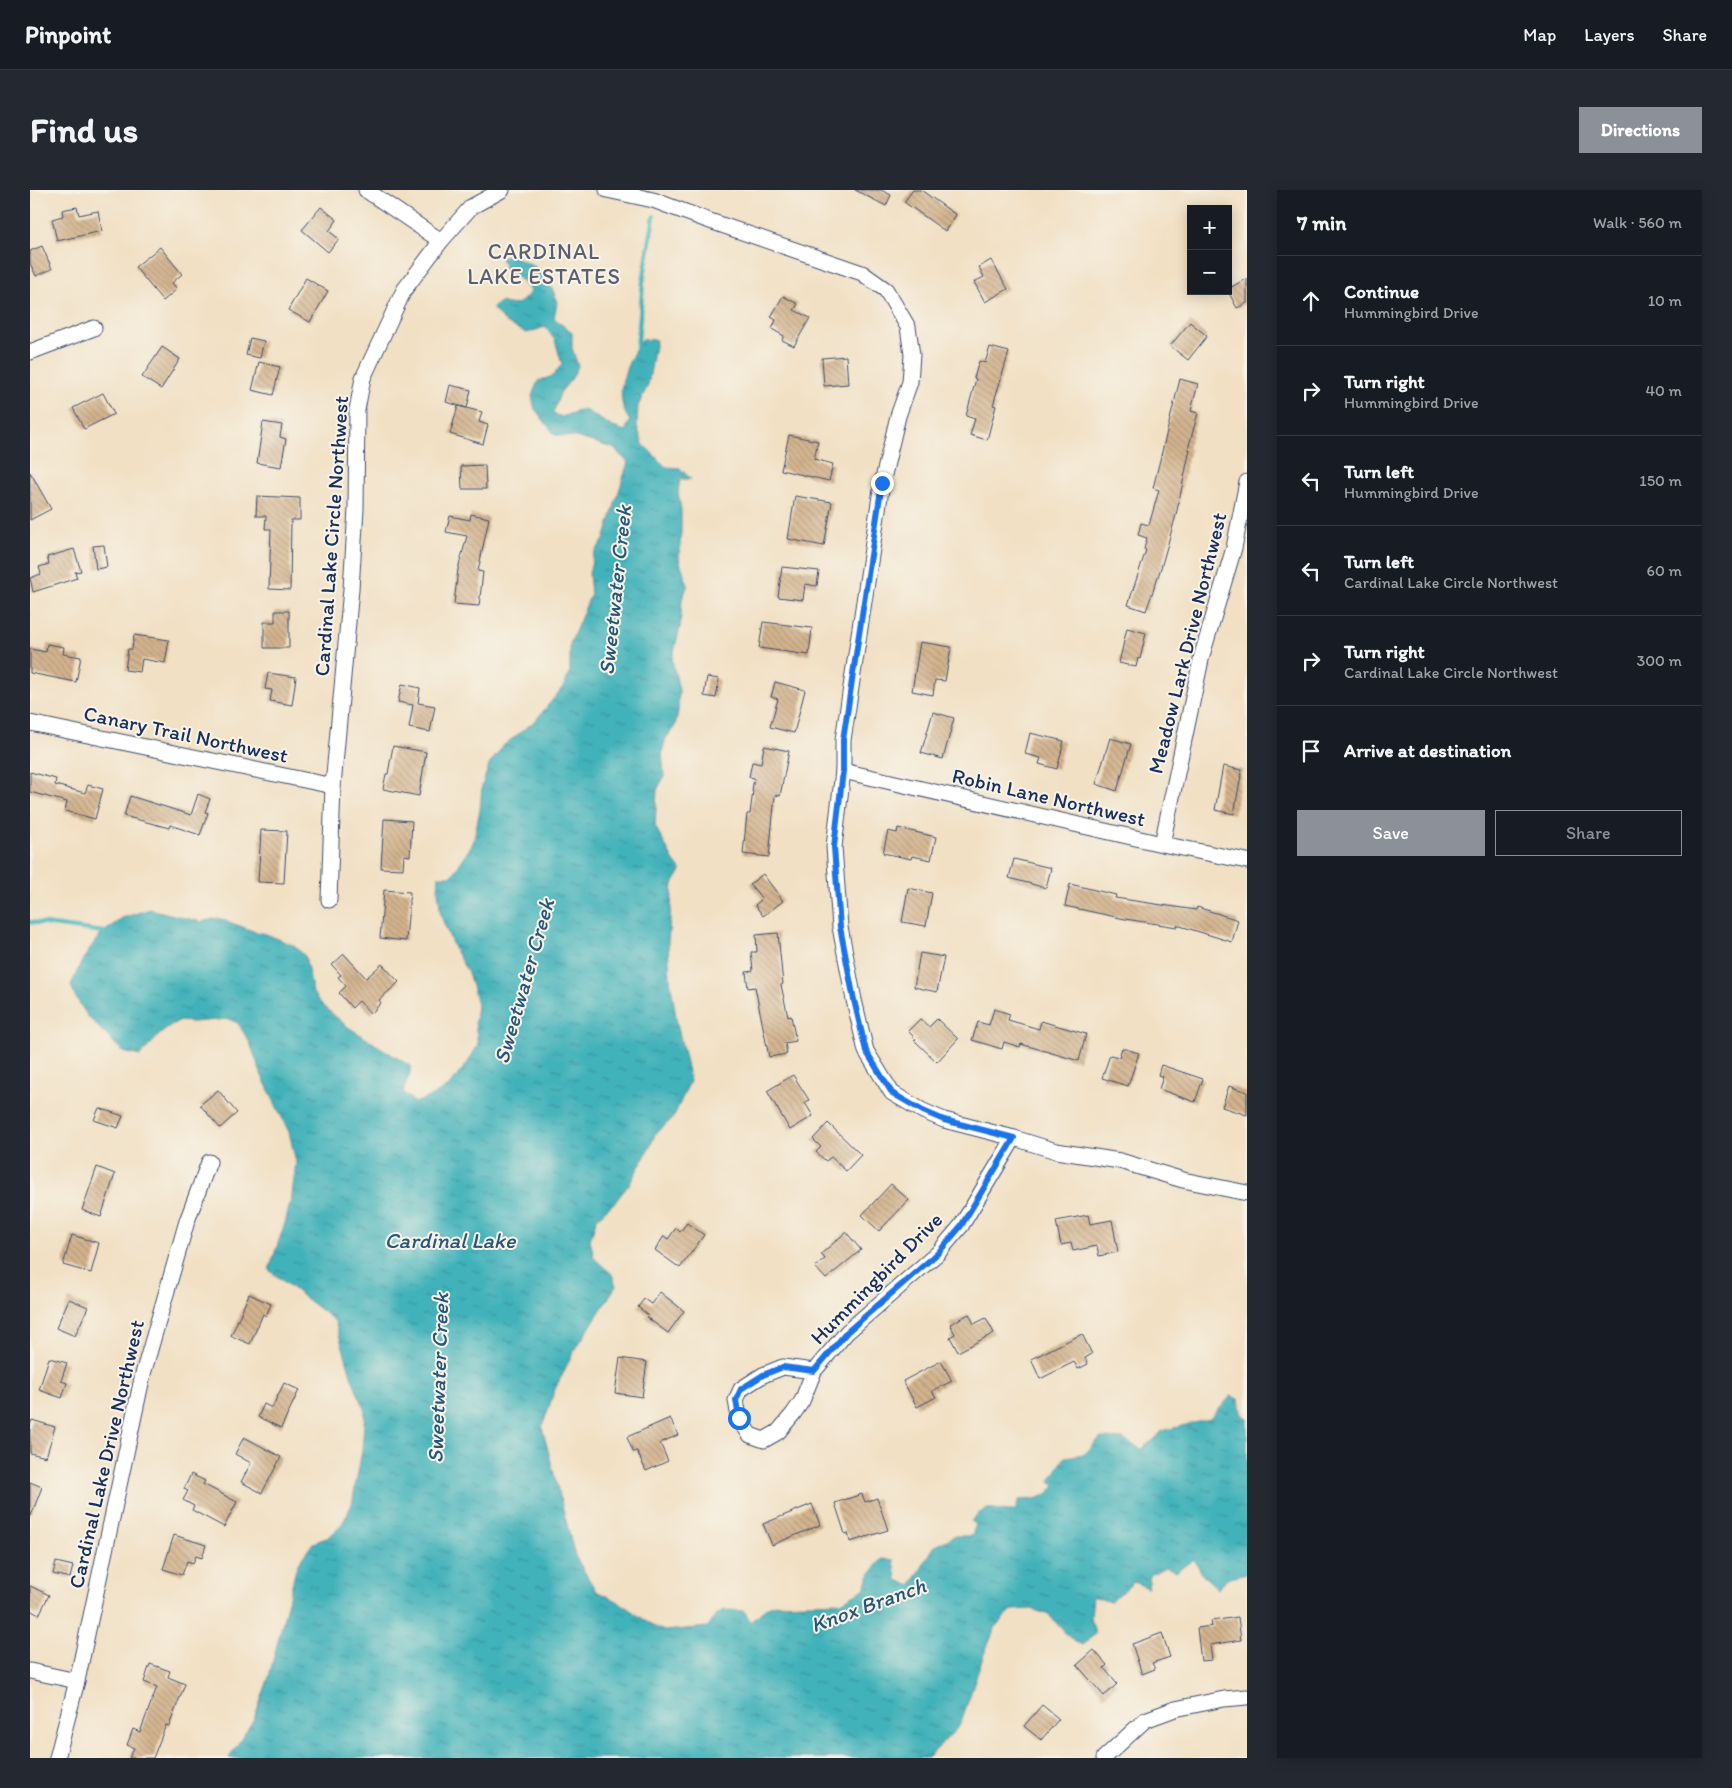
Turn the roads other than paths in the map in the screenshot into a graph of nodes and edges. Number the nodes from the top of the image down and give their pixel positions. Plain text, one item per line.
1 (366, 190) edge
2 (502, 190) edge
3 (607, 190) edge
4 (441, 240) junction
5 (94, 328) dead end
6 (30, 352) edge
7 (1247, 482) edge
8 (30, 723) edge
9 (843, 771) junction
10 (333, 786) junction
11 (1162, 844) junction
12 (1247, 861) edge
13 (329, 900) dead end
14 (1014, 1138) junction
15 (209, 1162) dead end
16 (1247, 1193) edge
17 (814, 1371) junction
18 (30, 1670) edge
19 (77, 1681) junction
20 (1247, 1697) edge
21 (57, 1758) edge
22 (1104, 1758) edge

1 - 4 street
2 - 4 street, Cardinal Lake Circle Northwest
3 - 9 street
4 - 10 street, Cardinal Lake Circle Northwest
5 - 6 street
7 - 11 street, Meadow Lark Drive Northwest
8 - 10 street, Canary Trail Northwest
9 - 11 street, Robin Lane Northwest
9 - 14 street
10 - 13 street, Cardinal Lake Circle Northwest
11 - 12 street, Robin Lane Northwest
14 - 16 street
14 - 17 street, Hummingbird Drive
15 - 19 street, Cardinal Lake Drive Northwest
17 - 17 street, Hummingbird Drive
18 - 19 street
19 - 21 street, Cardinal Lake Drive Northwest
20 - 22 street

